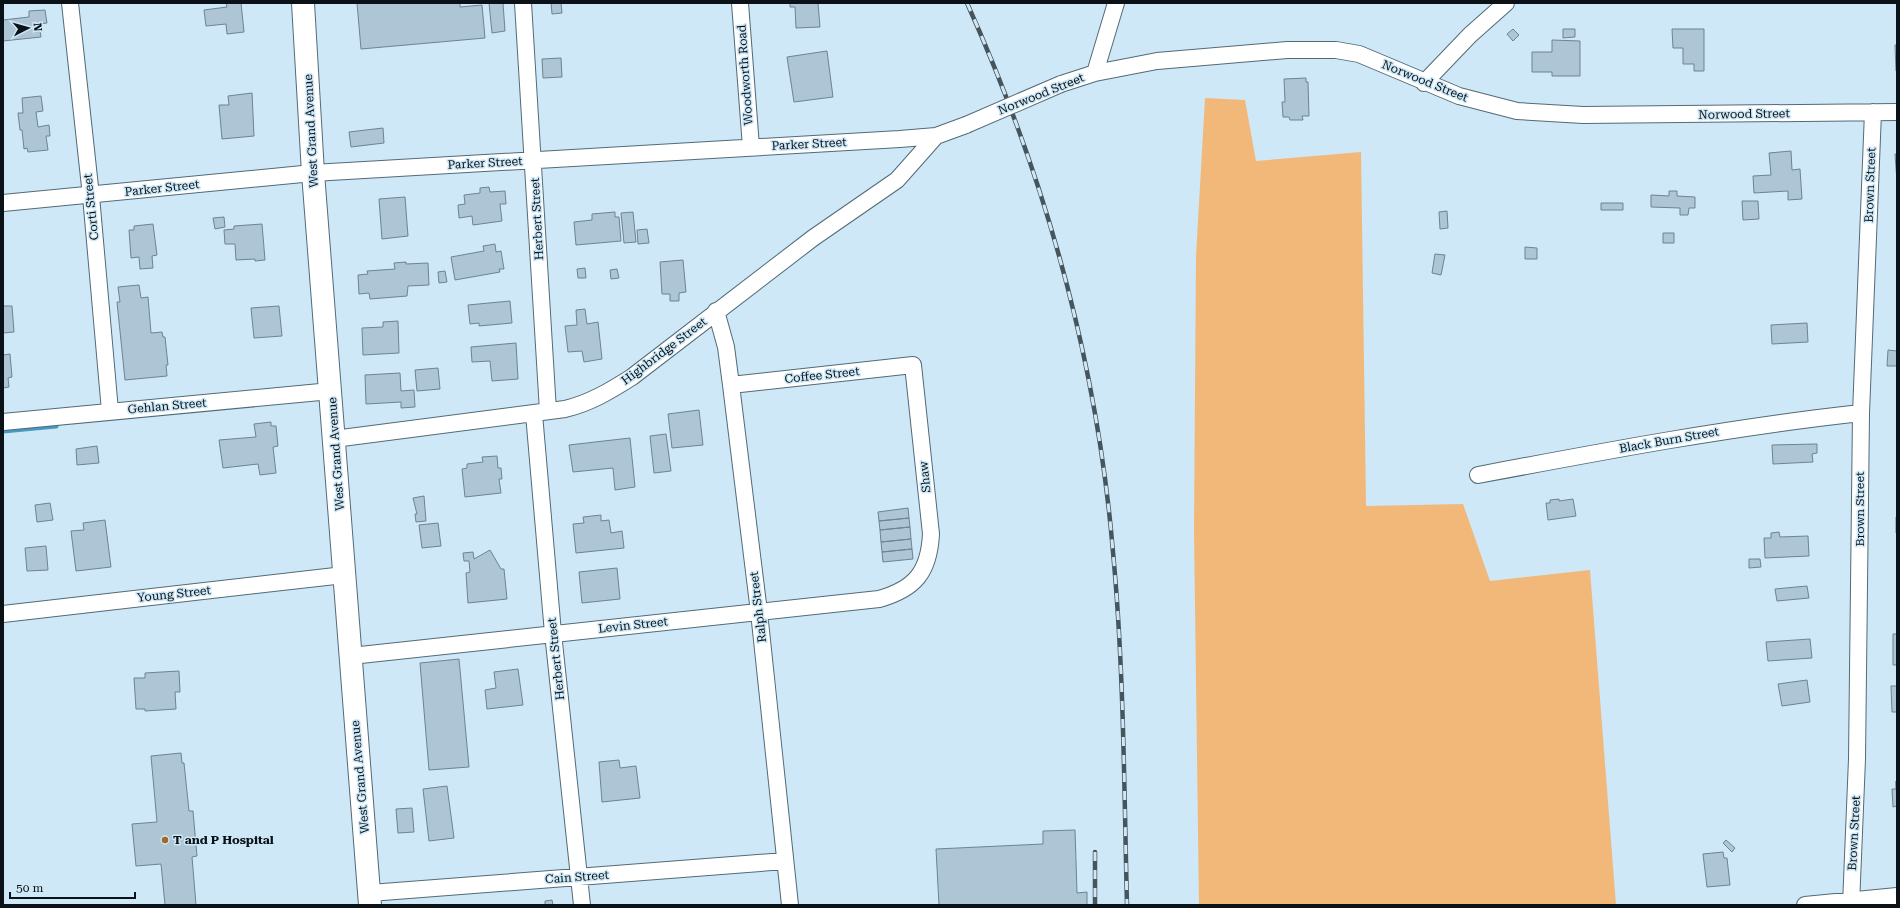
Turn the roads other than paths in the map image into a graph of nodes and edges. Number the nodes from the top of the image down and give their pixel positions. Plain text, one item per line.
1 (70, 3) edge
2 (303, 3) edge
3 (523, 3) edge
4 (740, 3) edge
5 (1116, 3) edge
6 (1506, 3) edge
7 (1094, 73) junction
8 (1424, 83) junction
9 (1873, 112) junction
10 (1897, 112) edge
11 (966, 125) joint
12 (936, 136) junction
13 (751, 147) junction
14 (533, 160) junction
15 (313, 173) junction
16 (91, 196) junction
17 (3, 203) edge
18 (716, 311) junction
19 (913, 365) joint
20 (732, 385) junction
21 (331, 391) junction
22 (110, 411) junction
23 (541, 412) junction
24 (1861, 413) junction
25 (3, 422) edge
26 (334, 439) junction
27 (1478, 475) dead end
28 (344, 575) junction
29 (912, 584) joint
30 (759, 612) junction
31 (3, 614) edge
32 (553, 633) junction
33 (351, 656) junction
34 (785, 861) junction
35 (579, 876) junction
36 (1897, 896) edge
37 (370, 899) edge
38 (1851, 903) edge
39 (582, 905) edge
40 (790, 905) edge
41 (1805, 905) edge

1 - 16 street, Corti Street
2 - 15 highway, West Grand Avenue
3 - 14 street, Herbert Street
4 - 13 street, Woodworth Road
5 - 7 street
6 - 8 street
7 - 8 street, Norwood Street
7 - 11 street, Norwood Street, bridge
8 - 9 street, Norwood Street
9 - 10 street, Norwood Street
9 - 24 street, Brown Street
11 - 12 street, Parker Street
12 - 13 street, Parker Street
12 - 18 street, Highbridge Street
13 - 14 street, Parker Street
14 - 15 street, Parker Street
14 - 23 street, Herbert Street
15 - 16 street, Parker Street
15 - 21 highway, West Grand Avenue
16 - 17 street, Parker Street
16 - 22 street, Corti Street
18 - 20 street, Ralph Street
18 - 23 street, Highbridge Street
19 - 20 street, Coffee Street
19 - 29 street, Shaw
20 - 30 street, Ralph Street
21 - 22 street, Gehlan Street
21 - 26 highway, West Grand Avenue
22 - 25 street, Gehlan Street
23 - 26 street, Highbridge Street
23 - 32 street, Herbert Street
24 - 27 street, Black Burn Street
24 - 38 street, Brown Street
26 - 28 highway, West Grand Avenue
28 - 31 street, Young Street
28 - 33 highway, West Grand Avenue
29 - 30 street, Levin Street
30 - 32 street, Levin Street
30 - 34 street, Ralph Street
32 - 33 street, Levin Street
32 - 35 street, Herbert Street
33 - 37 highway, West Grand Avenue
34 - 35 street, Cain Street
34 - 40 street, Ralph Street
35 - 37 street, Cain Street
35 - 39 street, Herbert Street
36 - 38 street
38 - 41 street

